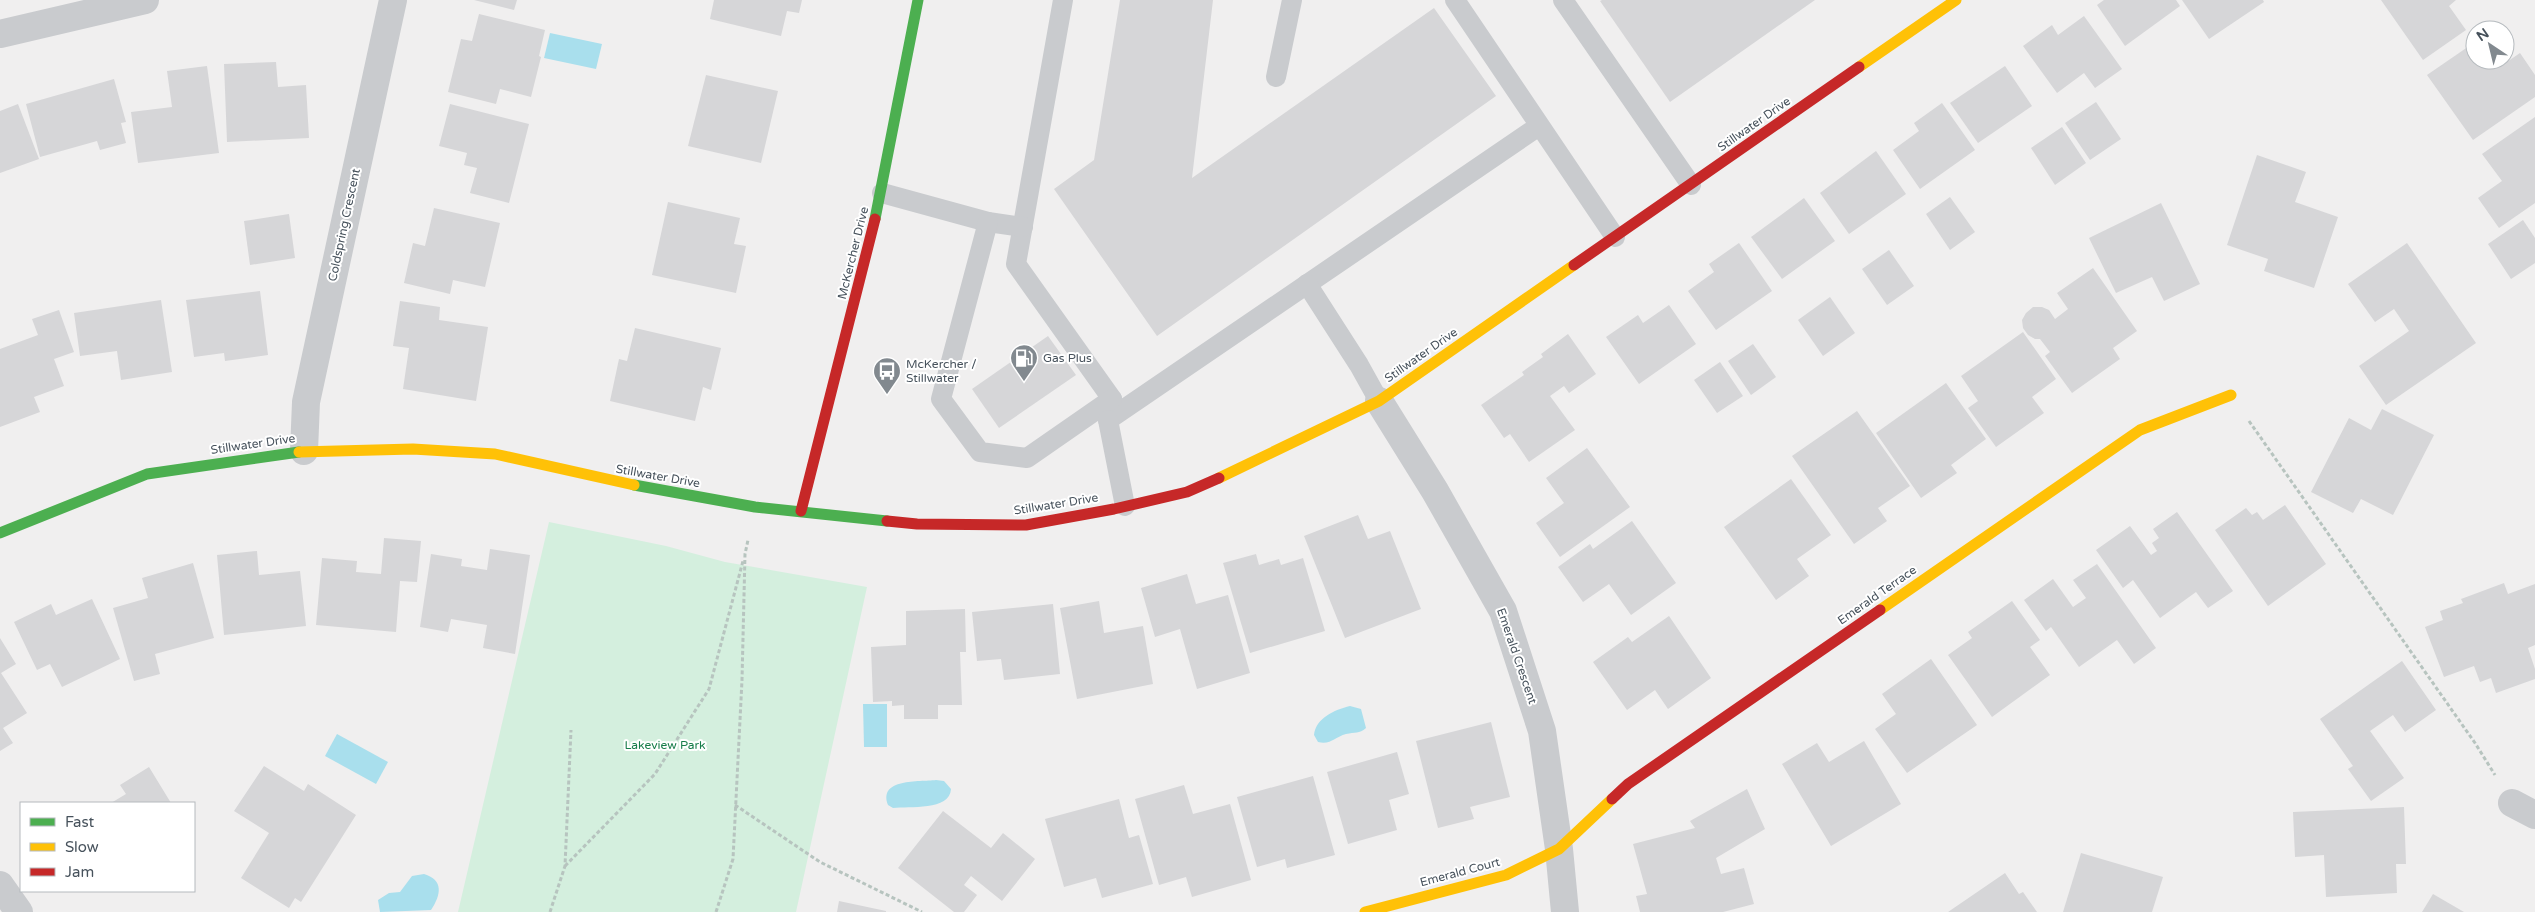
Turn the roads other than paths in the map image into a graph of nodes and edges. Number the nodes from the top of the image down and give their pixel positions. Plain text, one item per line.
1 (144, 0) edge
2 (392, 0) edge
3 (918, 0) edge
4 (1063, 0) edge
5 (1292, 0) edge
6 (1455, 0) edge
7 (1563, 0) edge
8 (1956, 0) edge
9 (0, 34) edge
10 (1276, 77) dead end
11 (1539, 126) junction
12 (1691, 185) junction
13 (882, 193) junction
14 (988, 222) junction
15 (1024, 227) junction
16 (1614, 237) junction
17 (1307, 284) junction
18 (2231, 395) road end
19 (1112, 399) junction
20 (1379, 401) junction
21 (1108, 420) junction
22 (304, 451) junction
23 (1125, 506) junction
24 (802, 511) junction
25 (0, 532) edge
26 (1559, 849) junction
27 (0, 885) edge
28 (19, 912) edge
29 (1365, 912) edge
30 (1565, 912) edge

1 - 9 street
2 - 22 street, Coldspring Crescent
3 - 13 street, McKercher Drive
4 - 15 lane
5 - 10 lane
6 - 11 lane
7 - 12 lane
8 - 12 street, Stillwater Drive
11 - 16 lane
11 - 17 lane
12 - 16 street, Stillwater Drive
13 - 14 lane
13 - 24 street, McKercher Drive
14 - 15 lane
14 - 19 lane
15 - 19 lane
16 - 20 street, Stillwater Drive
17 - 20 lane
17 - 21 lane
18 - 26 street, Emerald Terrace
19 - 21 lane
20 - 23 street, Stillwater Drive
20 - 26 street, Emerald Crescent
21 - 23 lane
22 - 24 street, Stillwater Drive
22 - 25 street, Stillwater Drive
23 - 24 street, Stillwater Drive
26 - 29 street, Emerald Court
26 - 30 street, Emerald Crescent
27 - 28 street

